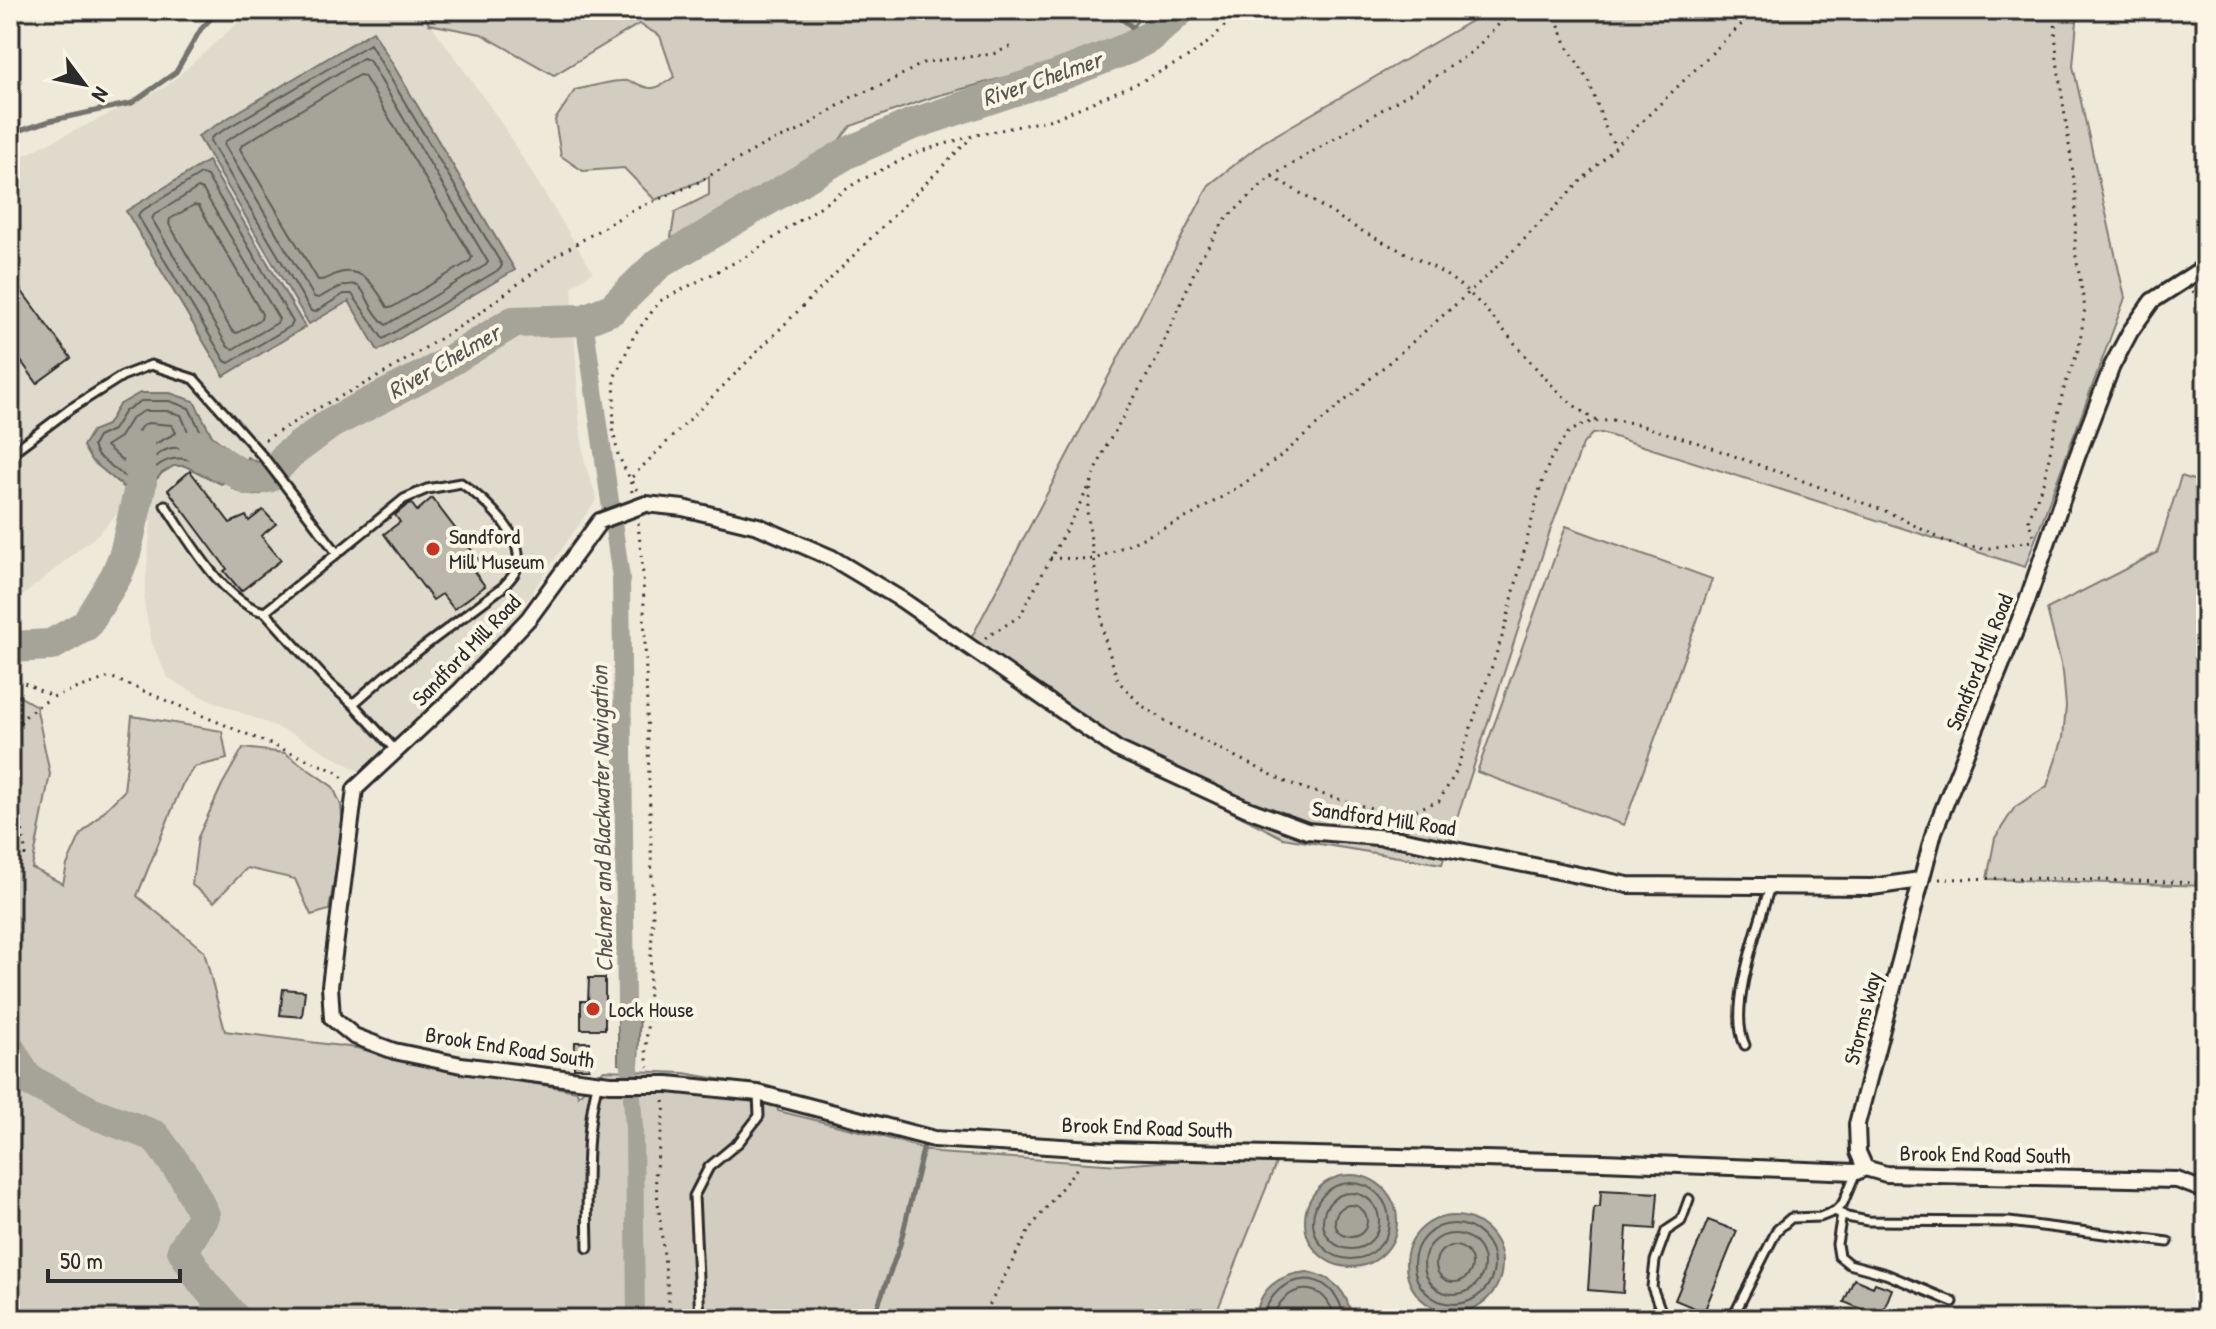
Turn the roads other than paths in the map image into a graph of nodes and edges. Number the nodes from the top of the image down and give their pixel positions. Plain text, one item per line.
1 (2206, 266) edge
2 (10, 454) edge
3 (165, 505) dead end
4 (337, 553) junction
5 (265, 612) junction
6 (353, 704) junction
7 (397, 752) junction
8 (355, 789) joint
9 (1920, 880) junction
10 (1770, 886) junction
11 (1745, 1045) dead end
12 (604, 1083) junction
13 (758, 1093) junction
14 (1860, 1170) junction
15 (2206, 1191) edge
16 (1689, 1199) dead end
17 (1839, 1213) junction
18 (2168, 1242) dead end
19 (588, 1248) dead end
20 (1953, 1302) dead end
21 (700, 1319) edge
22 (1664, 1319) edge
23 (1732, 1319) edge

1 - 9 street, Sandford Mill Road
2 - 4 lane
3 - 5 lane
4 - 5 lane
4 - 6 lane
5 - 6 lane
6 - 7 lane
7 - 8 street, Sandford Mill Road
7 - 10 street, Sandford Mill Road, bridge
8 - 12 street, Brook End Road South
9 - 10 street, Sandford Mill Road
9 - 14 street, Storms Way
10 - 11 lane
12 - 13 street, Brook End Road South
12 - 19 lane
13 - 14 street, Brook End Road South
13 - 21 lane
14 - 15 street, Brook End Road South
14 - 17 lane
16 - 22 lane
17 - 18 lane
17 - 20 lane
17 - 23 lane

